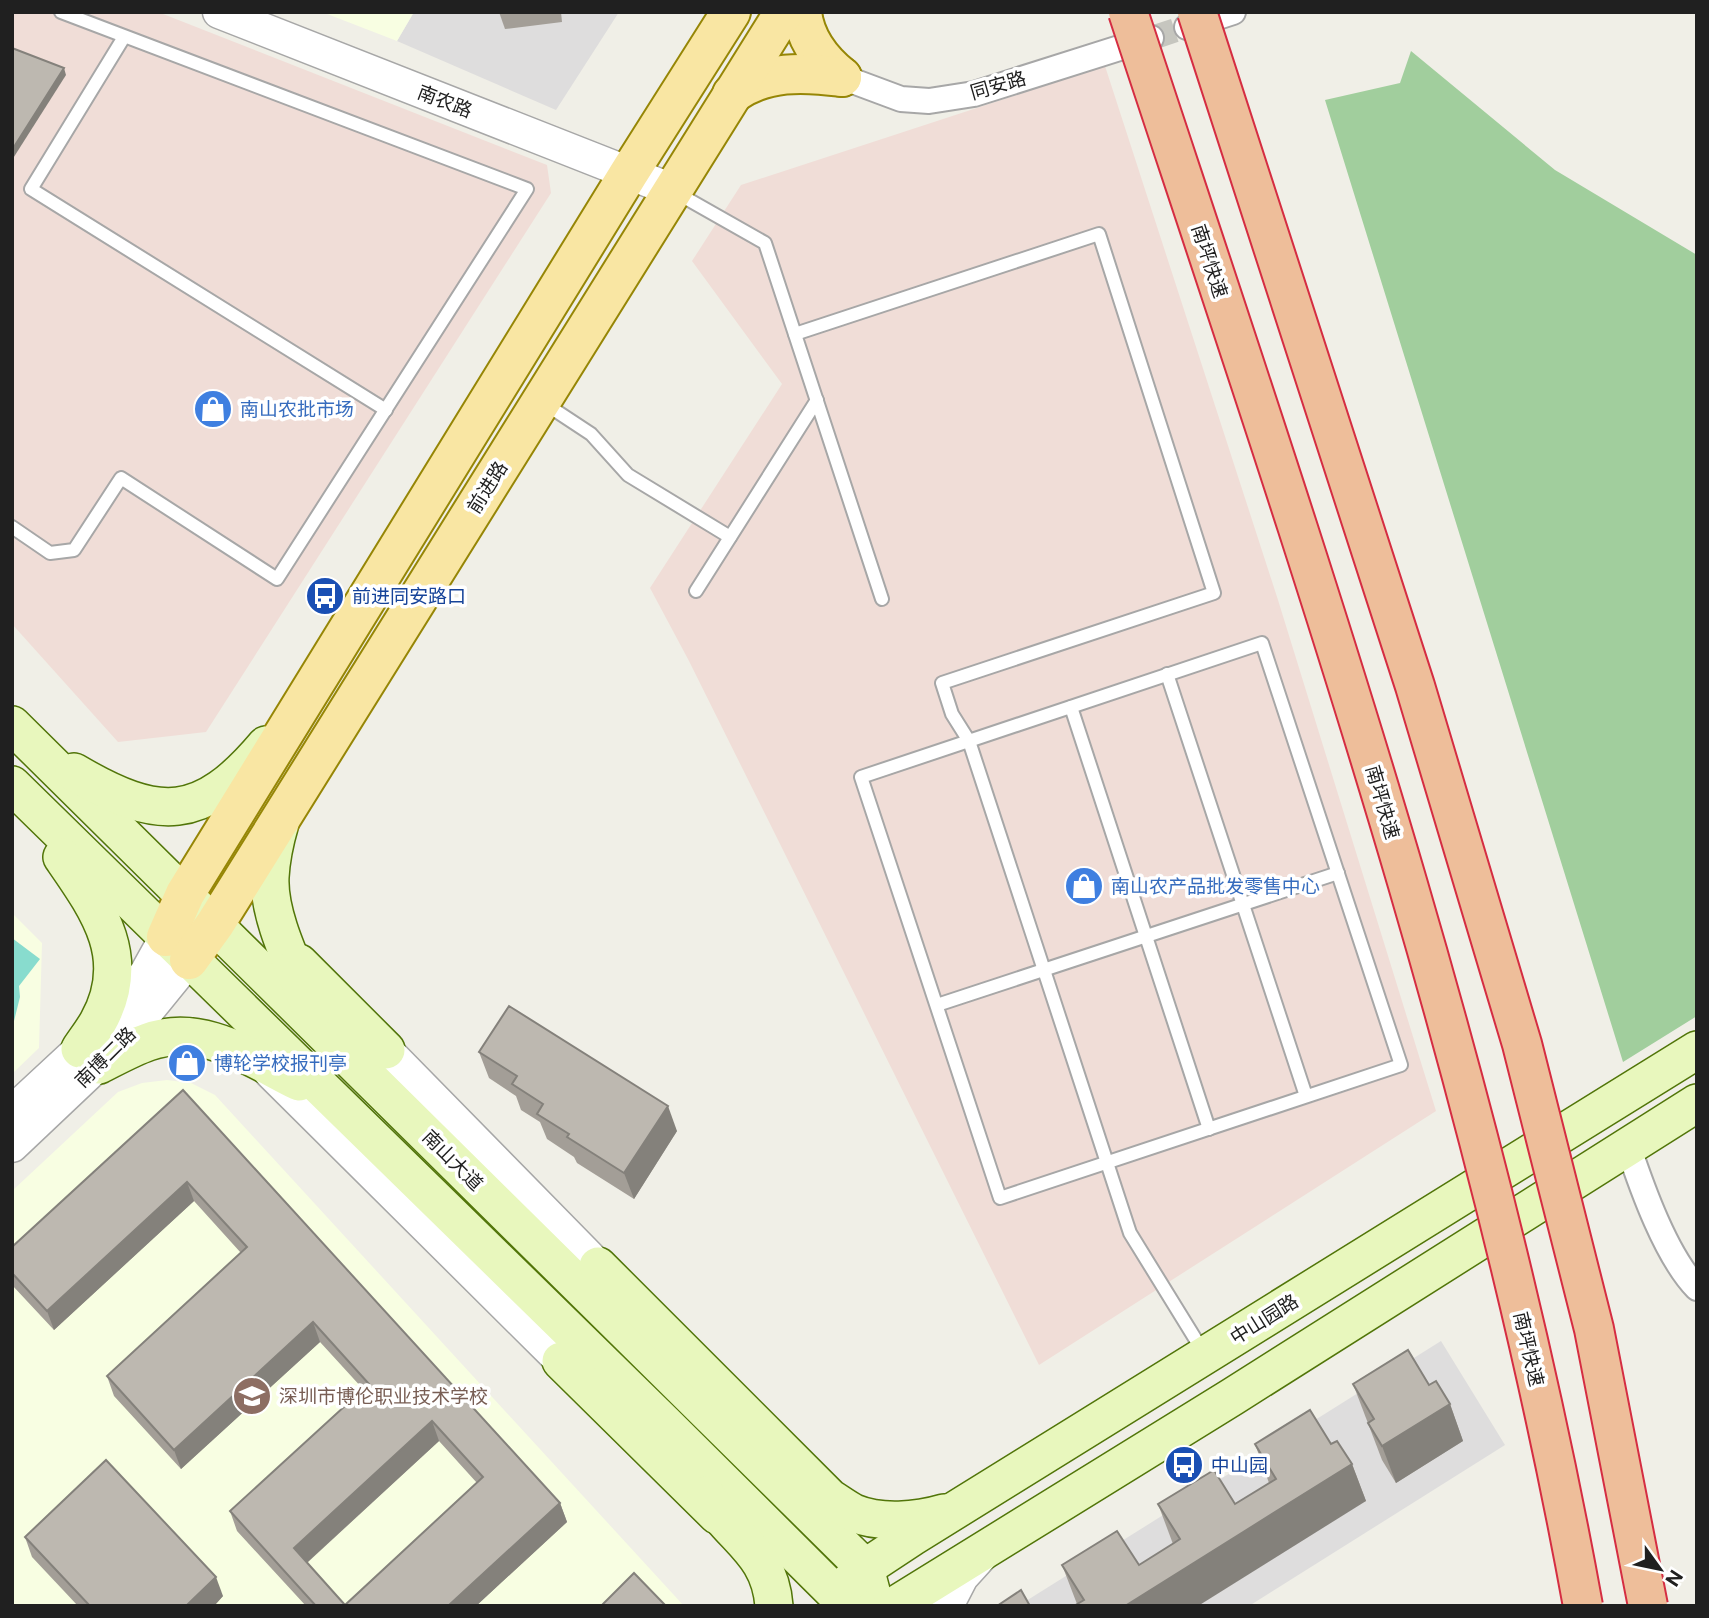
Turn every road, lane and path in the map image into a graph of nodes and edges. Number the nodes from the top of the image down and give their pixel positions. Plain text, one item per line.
1 (61, 12) edge
2 (219, 12) edge
3 (731, 12) edge
4 (784, 12) edge
5 (802, 12) edge
6 (1233, 12) edge
7 (1190, 20) edge
8 (1140, 25) edge
9 (124, 37) junction
10 (842, 77) junction
11 (732, 94) junction
12 (629, 173) junction
13 (671, 190) junction
14 (795, 334) junction
15 (817, 400) junction
16 (540, 401) junction
17 (386, 410) junction
18 (12, 527) edge
19 (730, 537) junction
20 (696, 591) dead end
21 (882, 599) dead end
22 (1167, 674) junction
23 (303, 702) junction
24 (1070, 707) junction
25 (20, 733) edge
26 (969, 741) junction
27 (12, 787) edge
28 (281, 818) junction
29 (1338, 873) junction
30 (185, 894) junction
31 (1243, 905) junction
32 (215, 923) junction
33 (1146, 936) junction
34 (286, 946) junction
35 (177, 948) junction
36 (1044, 970) junction
37 (937, 1005) junction
38 (239, 1009) junction
39 (317, 1026) junction
40 (1697, 1050) edge
41 (386, 1051) junction
42 (89, 1057) junction
43 (262, 1064) junction
44 (1306, 1096) junction
45 (330, 1097) junction
46 (1696, 1104) edge
47 (12, 1112) edge
48 (1209, 1129) junction
49 (12, 1146) edge
50 (1628, 1146) junction
51 (1107, 1163) junction
52 (598, 1266) junction
53 (1696, 1284) edge
54 (1206, 1355) junction
55 (651, 1356) junction
56 (561, 1361) junction
57 (728, 1395) junction
58 (663, 1422) junction
59 (830, 1498) junction
60 (965, 1506) junction
61 (718, 1515) junction
62 (990, 1545) junction
63 (865, 1568) junction
64 (839, 1602) edge
65 (774, 1606) edge
66 (875, 1606) edge
67 (894, 1606) edge
68 (947, 1606) edge
69 (1583, 1606) edge
70 (1648, 1606) edge

1 - 9 lane
2 - 12 street, 南农路
3 - 12 main road
4 - 11 main road, 前进路
5 - 10 main road
6 - 7 street
7 - 70 highway, bridge
8 - 10 street, 同安路
8 - 69 highway, 南坪快速, bridge
9 - 17 lane
9 - 17 lane
10 - 11 main road
11 - 13 main road, 前进路
12 - 13 street, 南农路
12 - 23 main road
13 - 14 lane
13 - 16 main road, 前进路
14 - 15 lane
14 - 26 lane
15 - 19 lane
15 - 21 lane
16 - 19 lane
16 - 28 main road, 前进路
17 - 18 lane
19 - 20 lane
22 - 24 lane
22 - 29 lane
22 - 31 lane
23 - 25 main road
23 - 30 main road
24 - 26 lane
24 - 33 lane
25 - 30 main road, 南山大道
26 - 36 lane
26 - 37 lane
27 - 35 main road
27 - 42 main road
28 - 32 main road, 前进路
28 - 34 main road
29 - 31 lane
29 - 44 lane
30 - 32 main road, 南山大道
30 - 35 main road
31 - 33 lane
31 - 44 lane
32 - 35 main road, 前进路
32 - 39 main road, 南山大道
33 - 36 lane
33 - 48 lane
34 - 39 main road
34 - 41 main road
35 - 38 main road
35 - 42 street, 南博二路
36 - 37 lane
36 - 51 lane
37 - 51 lane
38 - 43 street
38 - 45 main road
39 - 41 street
39 - 55 main road, 南山大道
40 - 54 main road, 中山园路
41 - 52 street
42 - 43 main road
42 - 47 street, 南博二路
42 - 49 street, 南博二路
43 - 45 main road
43 - 56 street
44 - 48 lane
45 - 58 main road
46 - 50 main road
48 - 51 lane
50 - 53 street
50 - 62 main road
51 - 54 lane
52 - 55 street
52 - 57 main road
54 - 60 main road, 中山园路
55 - 57 main road
55 - 63 main road, 南山大道
56 - 58 street
56 - 61 main road
57 - 59 main road
58 - 61 main road
58 - 64 main road
59 - 60 main road
59 - 63 main road
60 - 63 main road, 中山园路
61 - 65 main road
62 - 67 main road
62 - 68 street
63 - 64 main road, 中山园路
63 - 66 main road

